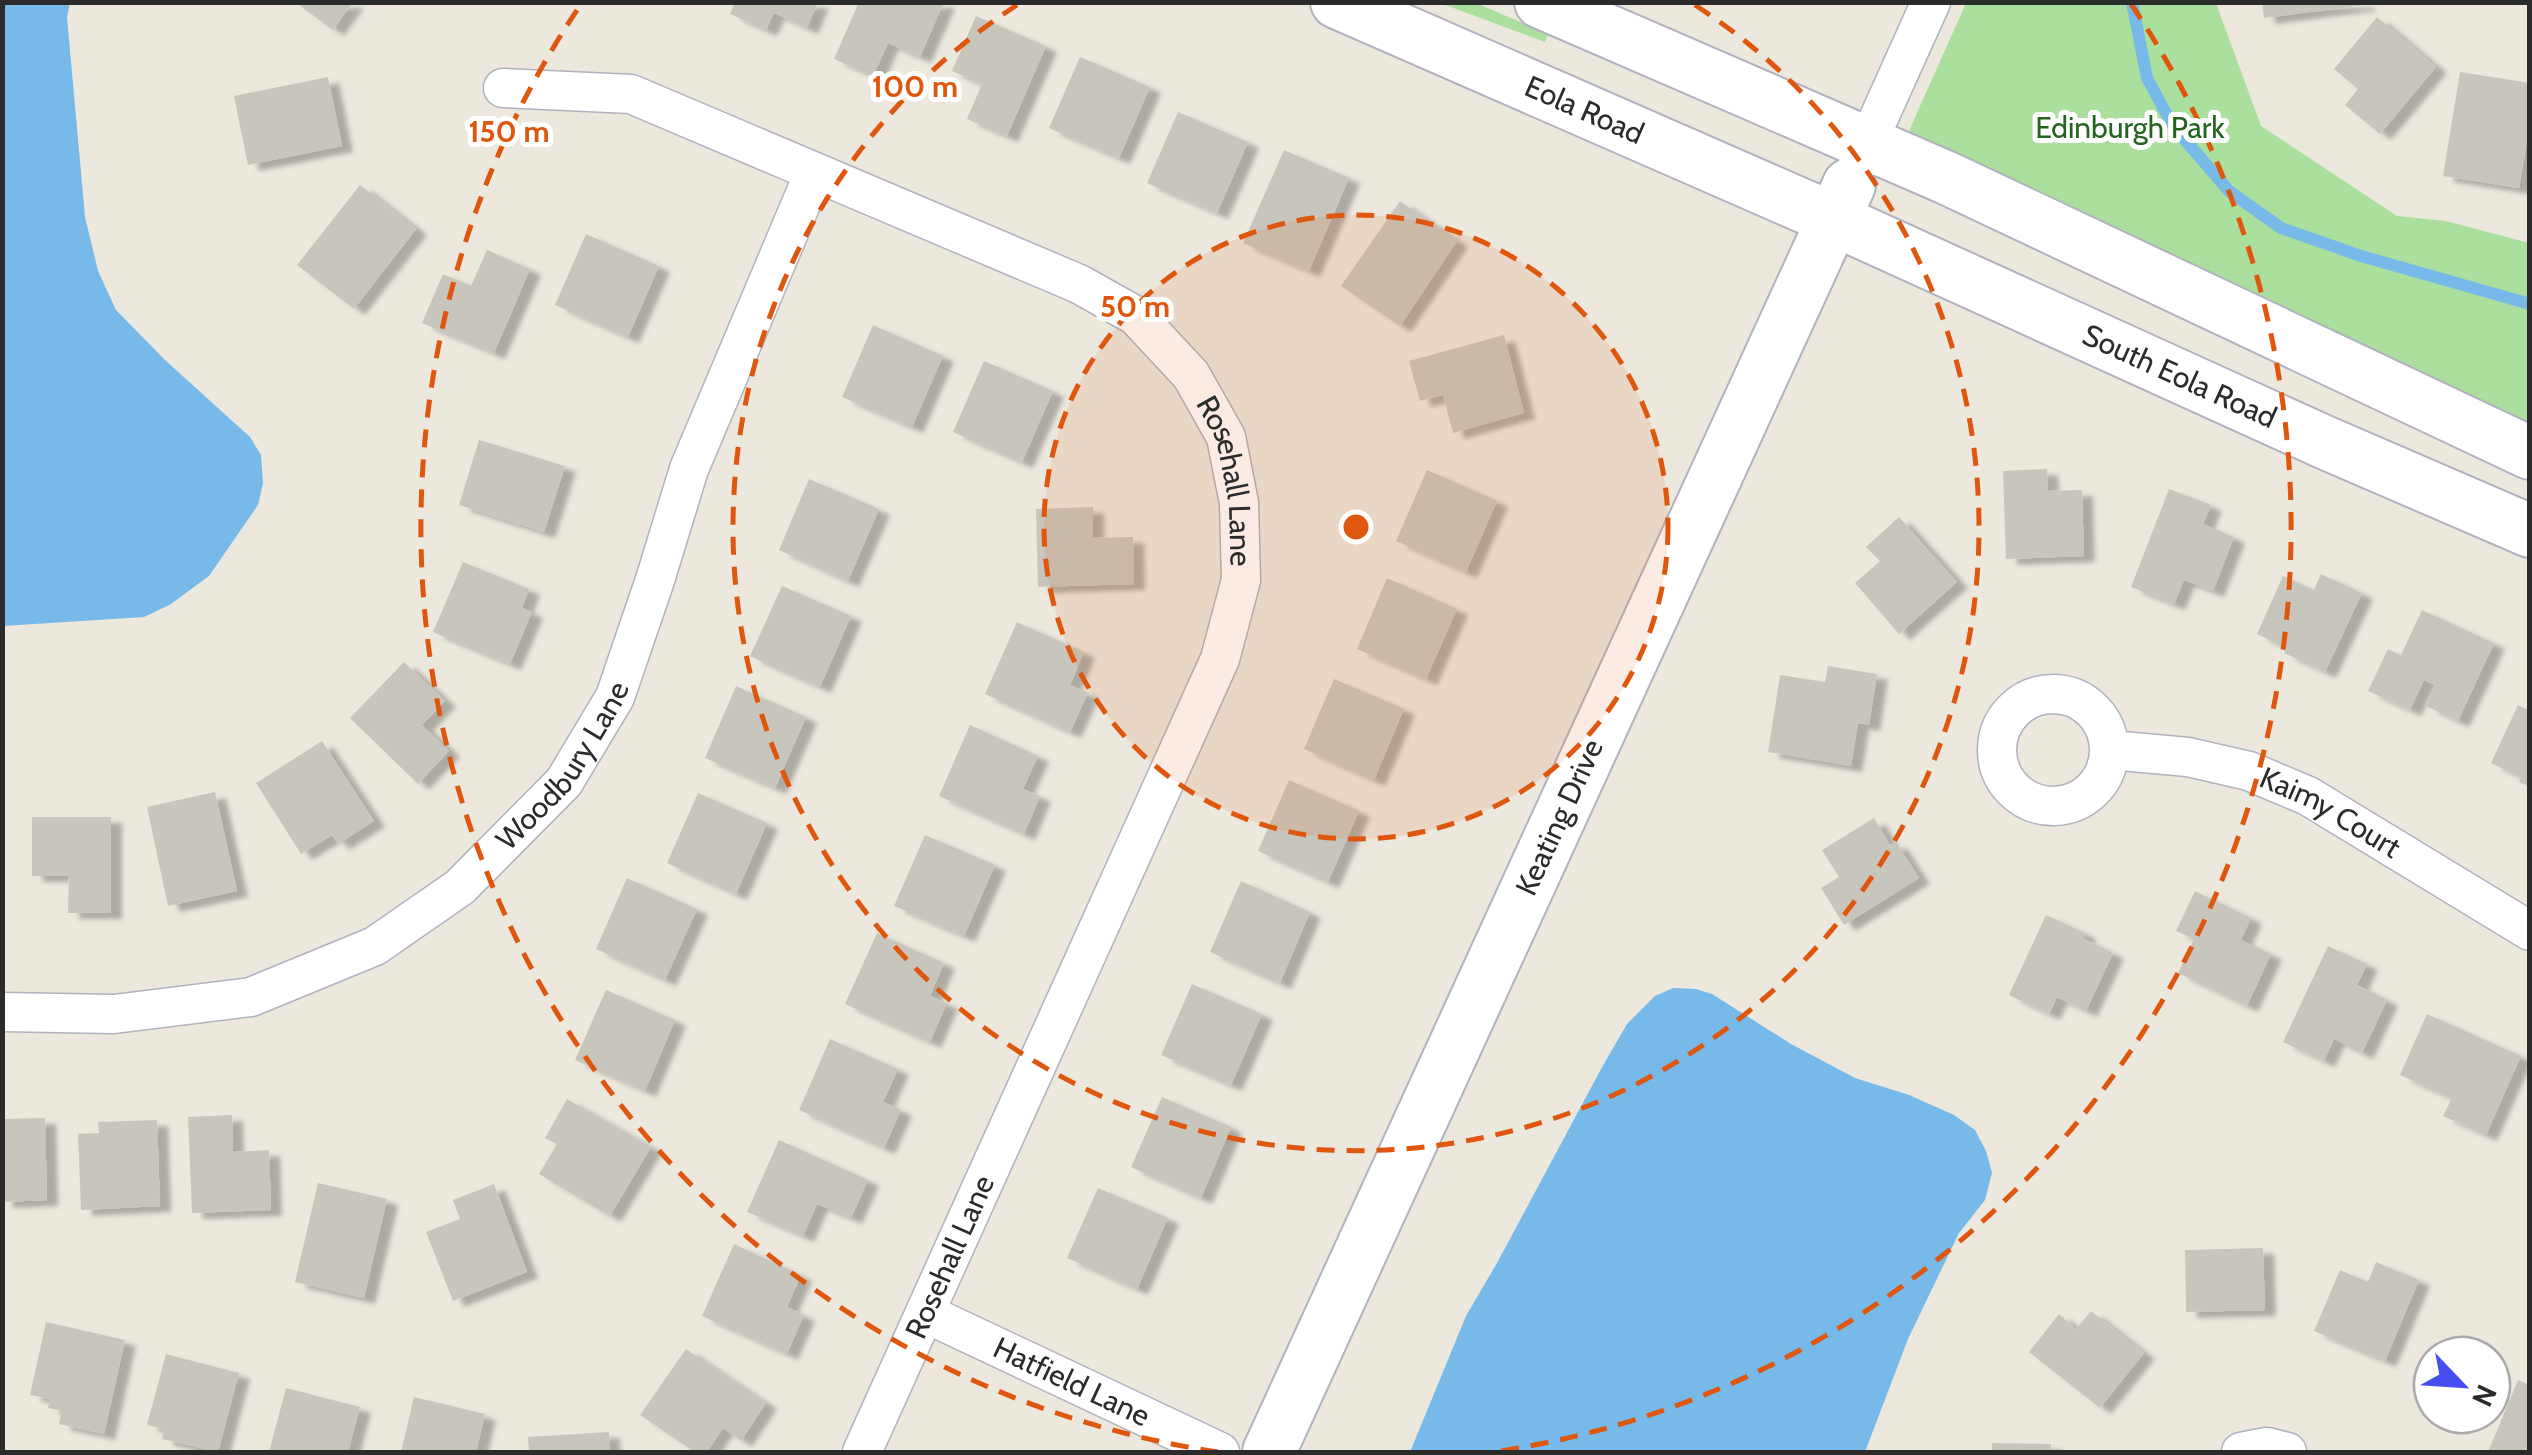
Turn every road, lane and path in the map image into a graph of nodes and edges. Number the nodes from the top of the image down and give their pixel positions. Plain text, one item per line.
1 (1337, 2) edge
2 (1541, 2) edge
3 (1931, 2) edge
4 (503, 88) dead end
5 (814, 173) junction
6 (1850, 182) junction
7 (2530, 453) edge
8 (2530, 530) edge
9 (2110, 750) dead end
10 (2530, 931) edge
11 (2, 1012) edge
12 (925, 1313) junction
13 (862, 1452) edge
14 (1220, 1452) edge
15 (1269, 1452) edge
16 (2241, 1452) edge
17 (2288, 1452) edge

1 - 6 street, Eola Road
2 - 6 street
3 - 6 street
4 - 5 street, Rosehall Lane
5 - 11 street, Woodbury Lane
5 - 12 street, Rosehall Lane
6 - 7 street
6 - 8 street, South Eola Road
6 - 15 street, Keating Drive
9 - 10 street, Kaimy Court
12 - 13 street, Rosehall Lane
12 - 14 street, Hatfield Lane
16 - 17 street

